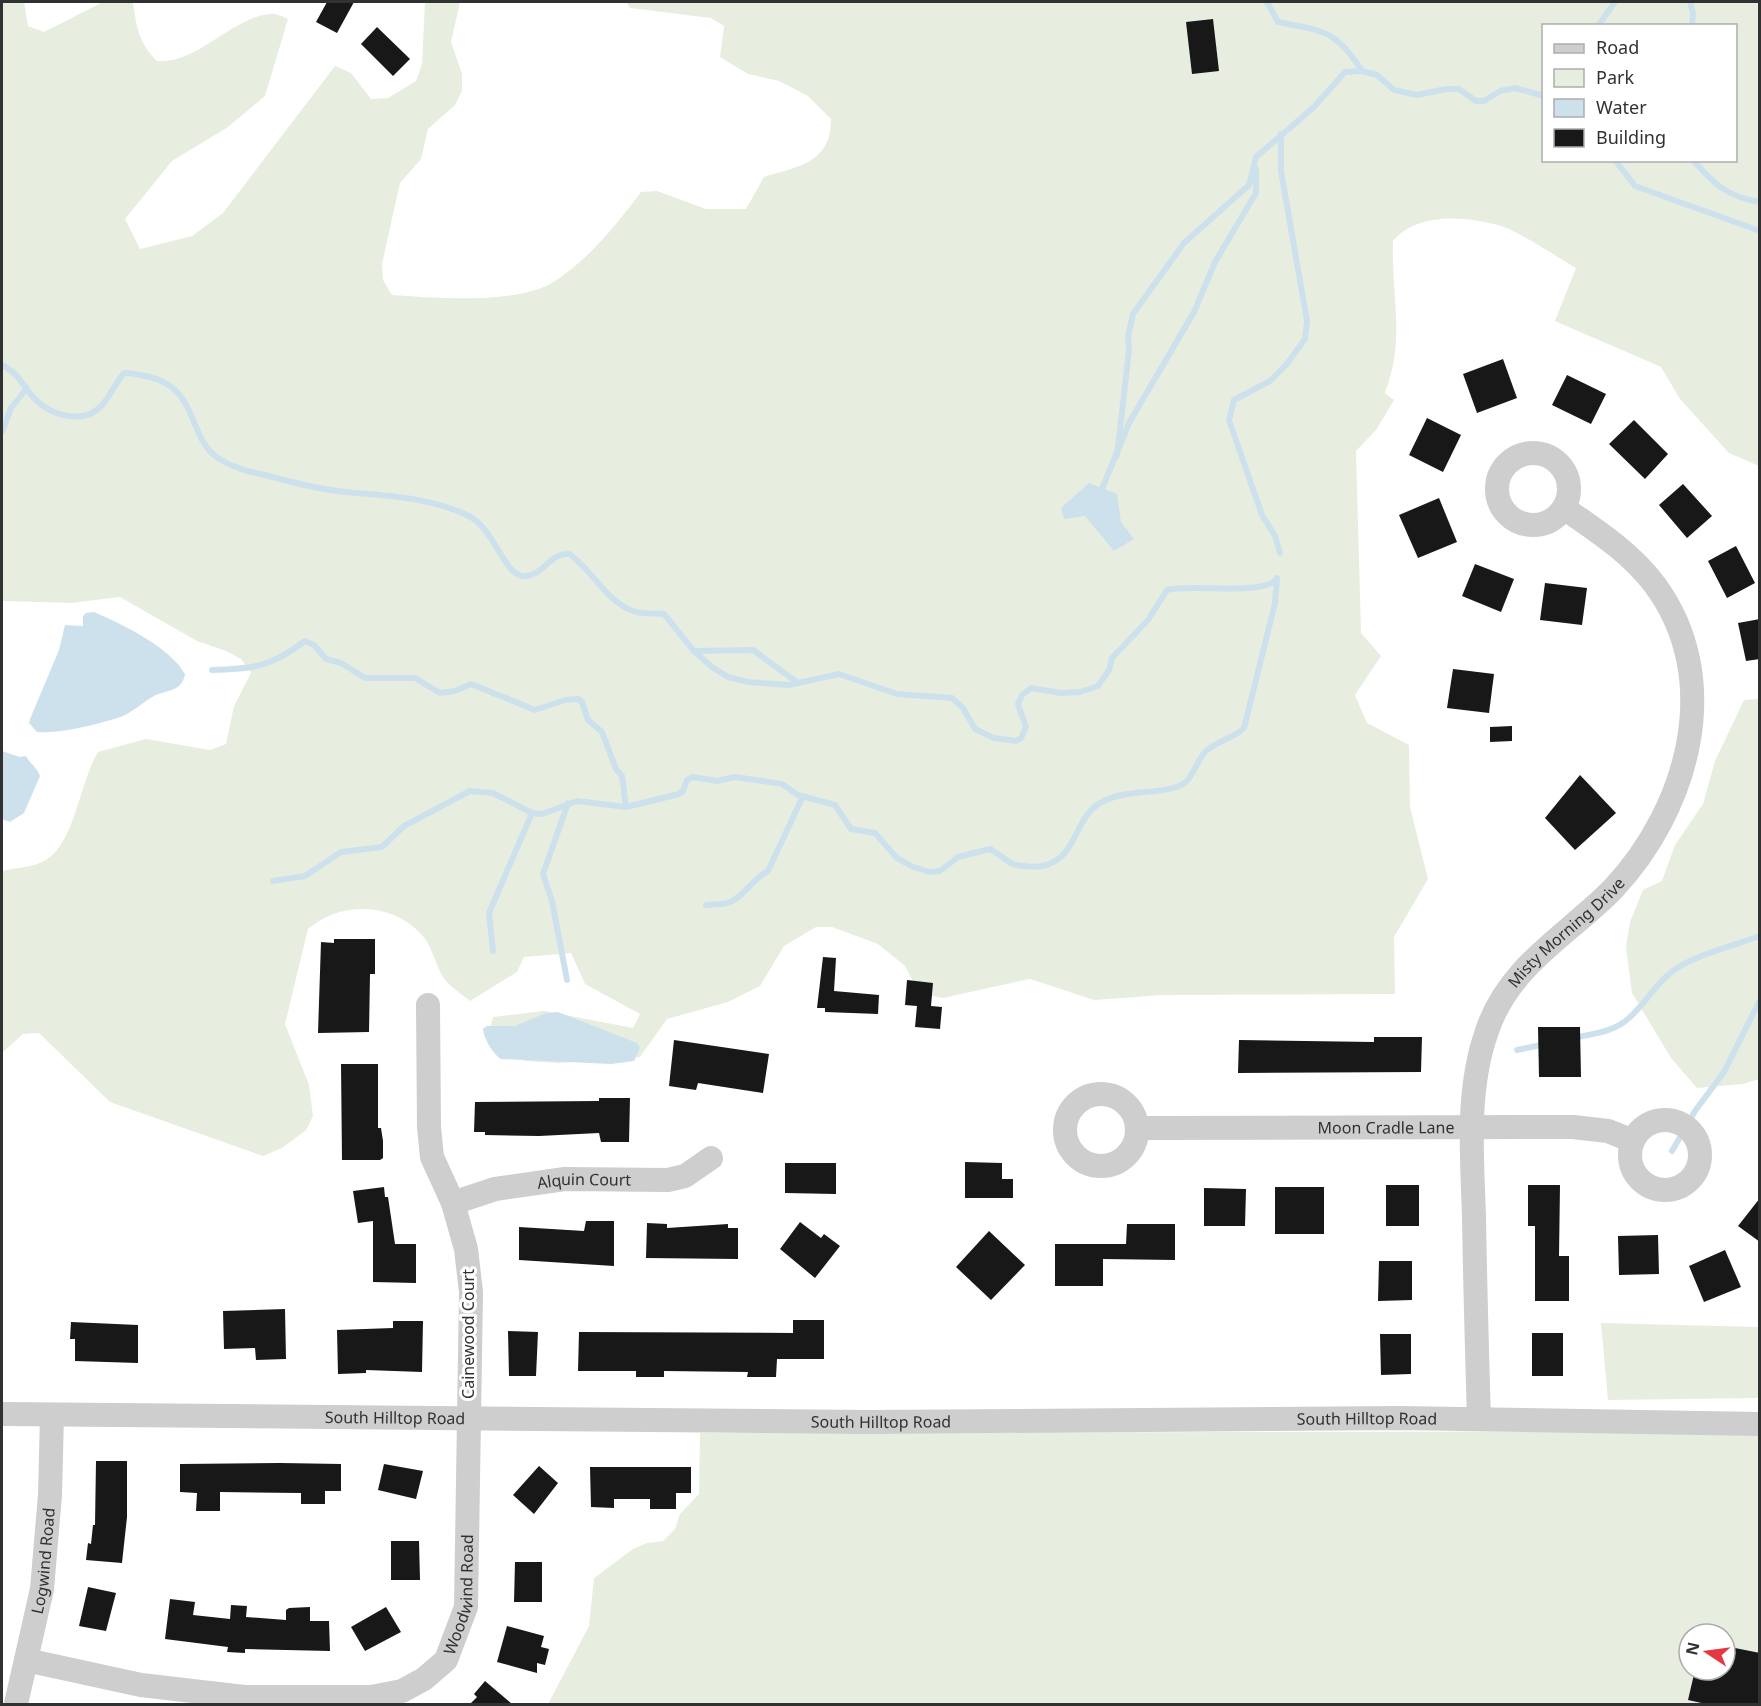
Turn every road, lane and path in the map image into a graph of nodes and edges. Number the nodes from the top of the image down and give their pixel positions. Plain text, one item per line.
1 (1564, 508) dead end
2 (428, 1005) dead end
3 (1472, 1127) junction
4 (1137, 1128) dead end
5 (1633, 1141) dead end
6 (711, 1158) dead end
7 (453, 1203) junction
8 (2, 1414) edge
9 (52, 1415) junction
10 (469, 1418) junction
11 (1479, 1419) junction
12 (1760, 1424) edge
13 (26, 1660) junction
14 (16, 1704) edge

1 - 3 street, Misty Morning Drive
2 - 7 street, Cainewood Court
3 - 4 street, Moon Cradle Lane
3 - 5 street, Moon Cradle Lane
3 - 11 street, Misty Morning Drive
6 - 7 street, Alquin Court
7 - 10 street, Cainewood Court
8 - 9 street, South Hilltop Road
9 - 10 street, South Hilltop Road
9 - 13 street, Logwind Road
10 - 11 street, South Hilltop Road
10 - 13 street, Woodwind Road
11 - 12 street, South Hilltop Road
13 - 14 street, Logwind Road

